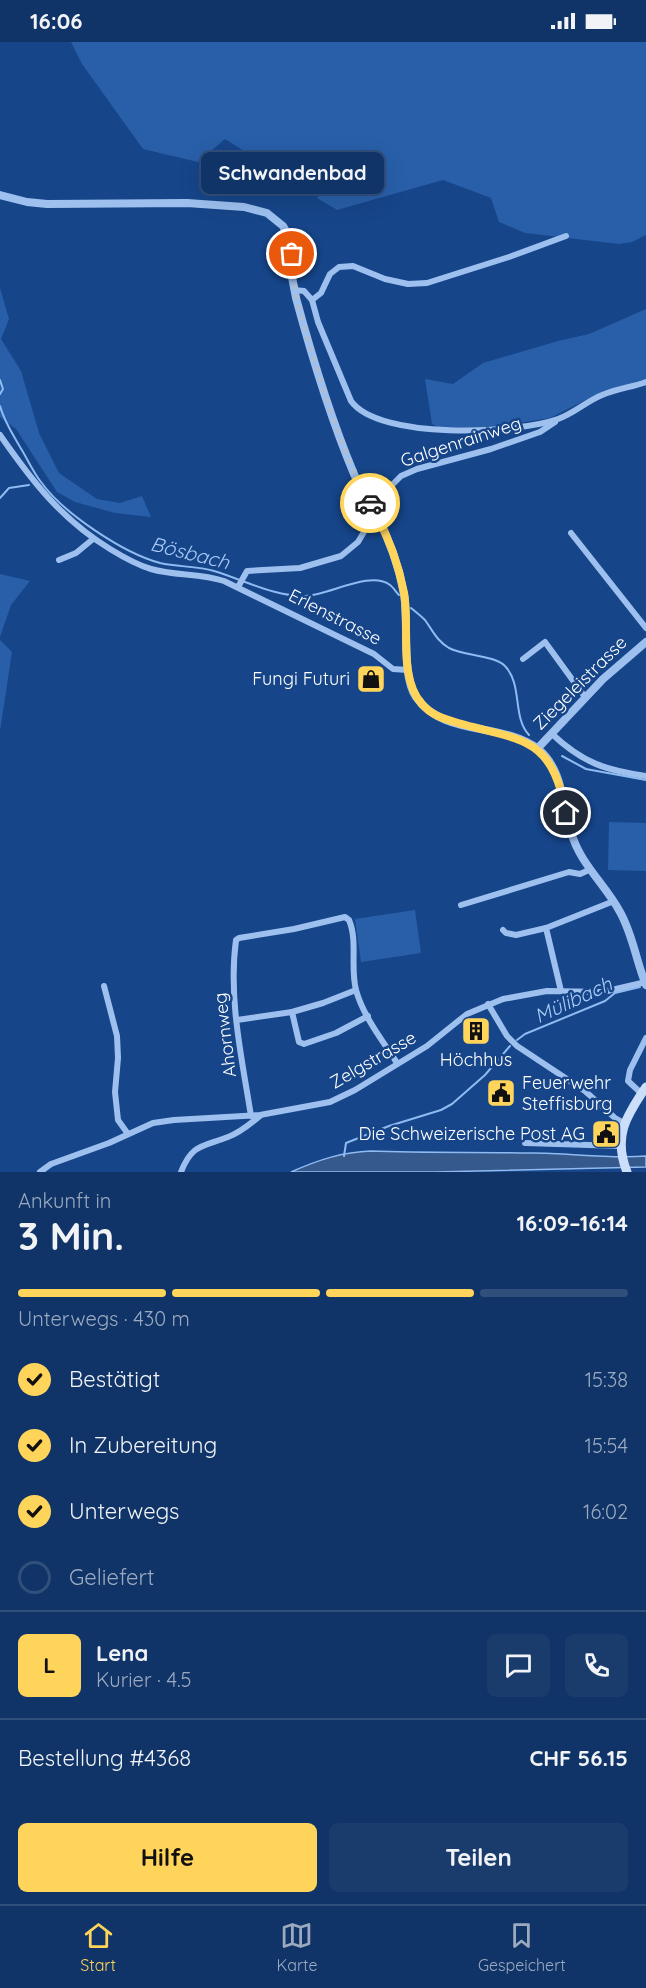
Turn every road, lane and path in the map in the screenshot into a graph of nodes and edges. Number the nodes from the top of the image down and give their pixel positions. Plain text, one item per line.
1 (0, 195) edge
2 (566, 236) dead end
3 (294, 290) junction
4 (312, 300) junction
5 (646, 382) edge
6 (560, 419) junction
7 (0, 435) edge
8 (375, 513) junction
9 (571, 534) dead end
10 (93, 539) junction
11 (59, 560) dead end
12 (240, 582) junction
13 (646, 628) edge
14 (646, 642) edge
15 (523, 659) dead end
16 (408, 670) junction
17 (585, 697) junction
18 (552, 734) junction
19 (537, 748) junction
20 (646, 776) edge
21 (589, 870) junction
22 (614, 901) junction
23 (461, 905) dead end
24 (546, 928) junction
25 (503, 930) dead end
26 (646, 983) edge
27 (104, 986) dead end
28 (356, 990) junction
29 (561, 991) junction
30 (489, 1004) junction
31 (292, 1012) junction
32 (368, 1016) junction
33 (237, 1020) junction
34 (646, 1038) edge
35 (397, 1063) junction
36 (644, 1090) edge
37 (251, 1116) junction
38 (260, 1116) junction
39 (624, 1123) junction
40 (128, 1134) junction
41 (525, 1143) dead end
42 (621, 1148) junction
43 (626, 1170) edge
44 (40, 1172) edge
45 (181, 1172) edge

1 - 3 street
2 - 4 street
3 - 4 street
3 - 8 street
4 - 6 street
5 - 6 street, Galgenrainweg
6 - 8 street, Galgenrainweg
7 - 10 street, Erlenstrasse
8 - 12 street, Galgenrainweg
8 - 16 street
9 - 13 street, Ziegeleistrasse
10 - 11 street
10 - 12 street, Erlenstrasse
12 - 16 street, Erlenstrasse
14 - 17 street, Ziegeleistrasse
15 - 17 street
16 - 19 street
17 - 18 street, Ziegeleistrasse
18 - 19 street, Ziegeleistrasse
18 - 20 street
19 - 21 street
21 - 22 street
21 - 23 street
22 - 24 street
22 - 26 street
24 - 25 street
24 - 29 street
26 - 29 street, Zelgstrasse
27 - 40 street
28 - 31 street
28 - 32 street
28 - 33 street, Ahornweg
29 - 30 street, Zelgstrasse
30 - 35 street, Zelgstrasse
30 - 39 street
31 - 32 street
31 - 33 street
32 - 35 street
33 - 37 street, Ahornweg
34 - 36 street
35 - 38 street, Zelgstrasse
36 - 39 main road
37 - 38 street, Zelgstrasse
37 - 40 street, Zelgstrasse
38 - 45 street
39 - 42 main road
40 - 44 street, Zelgstrasse
41 - 42 street
42 - 43 main road

